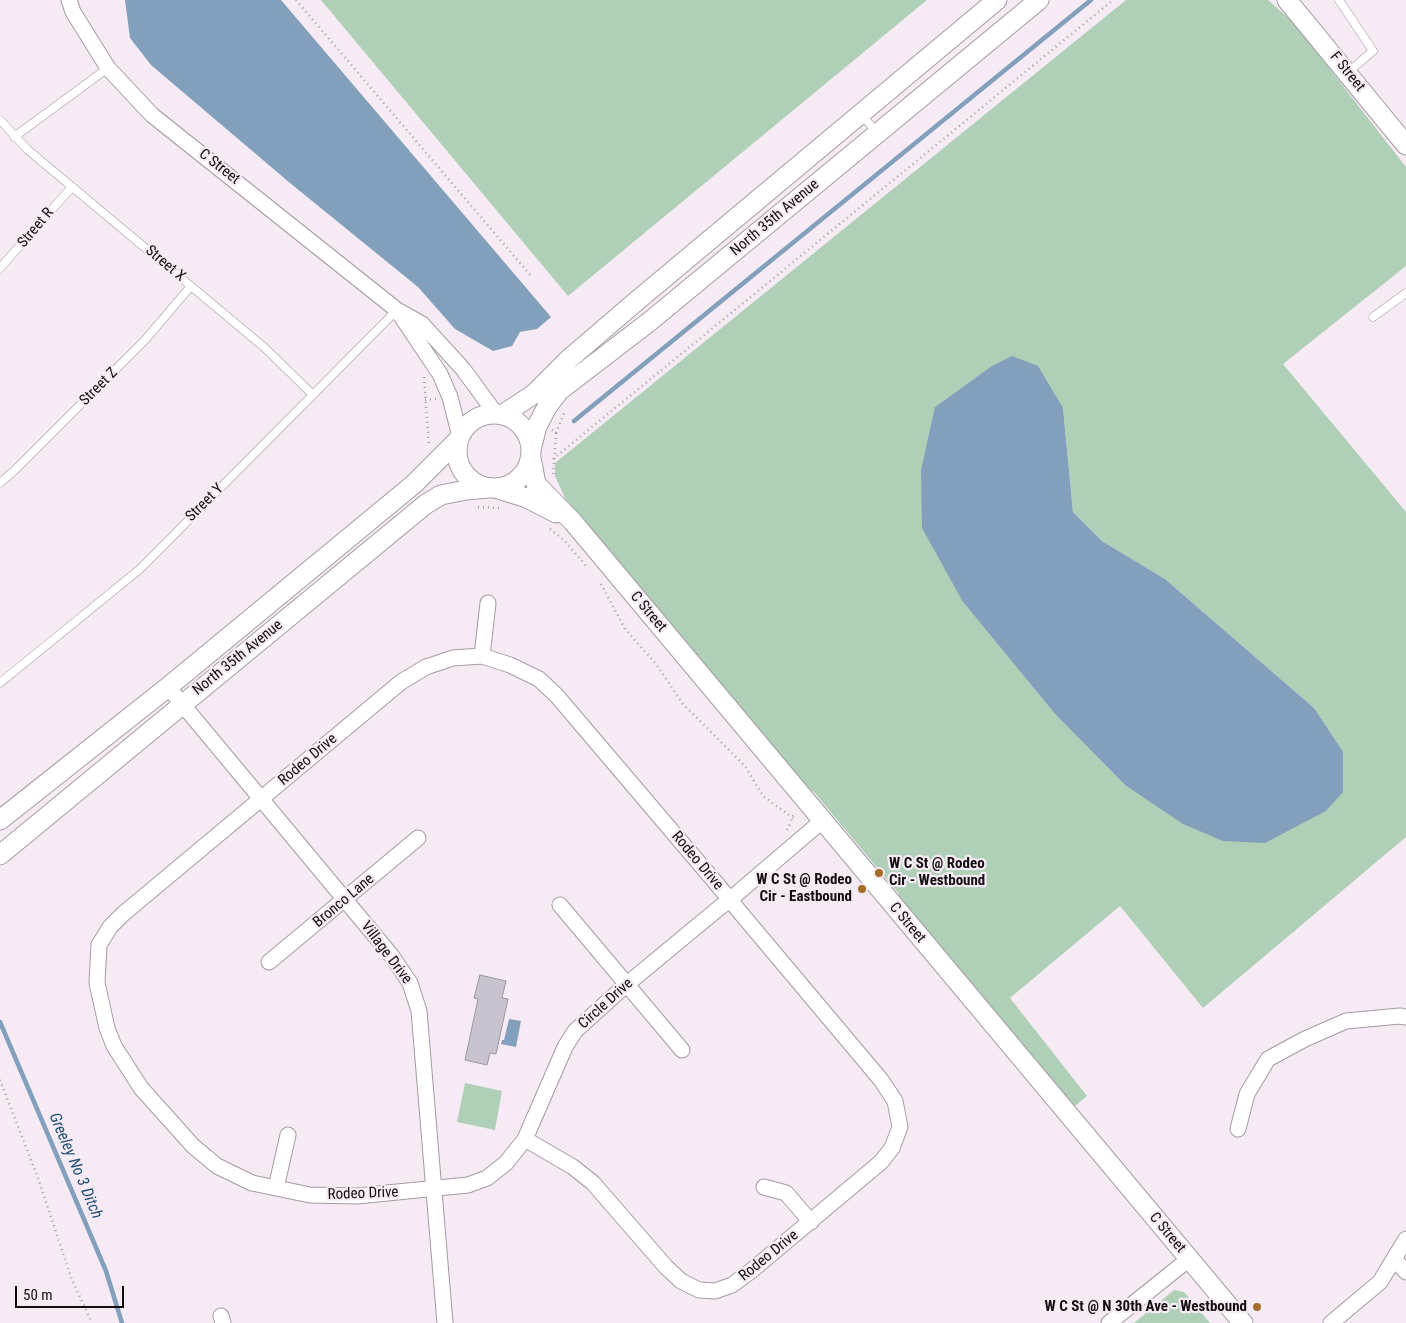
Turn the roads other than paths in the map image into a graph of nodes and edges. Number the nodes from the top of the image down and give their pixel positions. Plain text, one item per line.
1 (69, 0) edge
2 (997, 0) edge
3 (1039, 0) edge
4 (1287, 0) edge
5 (1339, 0) edge
6 (108, 68) junction
7 (1347, 73) junction
8 (860, 113) junction
9 (0, 120) edge
10 (878, 134) junction
11 (14, 137) junction
12 (1406, 145) edge
13 (72, 187) junction
14 (0, 268) edge
15 (191, 286) junction
16 (1406, 293) edge
17 (397, 310) junction
18 (1373, 317) dead end
19 (312, 394) junction
20 (499, 414) junction
21 (459, 438) junction
22 (531, 454) junction
23 (0, 483) edge
24 (492, 488) junction
25 (573, 522) junction
26 (488, 603) dead end
27 (482, 656) junction
28 (0, 683) edge
29 (168, 687) junction
30 (181, 704) junction
31 (260, 799) junction
32 (0, 820) edge
33 (822, 821) junction
34 (418, 838) dead end
35 (0, 855) edge
36 (730, 900) junction
37 (345, 901) junction
38 (560, 905) dead end
39 (269, 962) dead end
40 (626, 985) junction
41 (1406, 1018) edge
42 (682, 1050) dead end
43 (1238, 1129) dead end
44 (288, 1135) dead end
45 (524, 1139) junction
46 (764, 1187) dead end
47 (276, 1188) junction
48 (433, 1190) junction
49 (811, 1222) junction
50 (1406, 1239) edge
51 (1189, 1259) junction
52 (1394, 1260) junction
53 (1406, 1272) edge
54 (445, 1323) edge
55 (1110, 1323) edge
56 (1243, 1323) edge
57 (1331, 1323) edge

1 - 6 street, C Street
2 - 8 street, North 35th Avenue
3 - 10 street, North 35th Avenue
4 - 7 street, F Street
5 - 7 lane
6 - 11 lane
6 - 17 street, C Street
7 - 12 street, F Street
8 - 10 lane
8 - 20 street, North 35th Avenue
9 - 11 lane, Street X
10 - 22 street, North 35th Avenue
11 - 13 lane, Street X
13 - 14 lane, Street R
13 - 15 lane, Street X
15 - 19 lane, Street X
15 - 23 lane, Street Z
16 - 18 lane
17 - 19 lane, Street Y
17 - 20 street, C Street
17 - 21 street, C Street
19 - 28 lane, Street Y
20 - 21 street
20 - 22 street
21 - 24 street
21 - 29 street, North 35th Avenue
22 - 24 street
22 - 25 street, C Street
24 - 25 street, C Street
24 - 30 street, North 35th Avenue
25 - 33 street, C Street
26 - 27 street
27 - 31 street, Rodeo Drive
27 - 36 street, Rodeo Drive
29 - 30 street, Village Drive
29 - 32 street, North 35th Avenue
30 - 31 street, Village Drive
30 - 35 street, North 35th Avenue
31 - 37 street, Village Drive
31 - 47 street, Rodeo Drive
33 - 36 street, Circle Drive
33 - 51 street, C Street
34 - 37 street, Bronco Lane
36 - 40 street, Circle Drive
36 - 49 street, Rodeo Drive
37 - 39 street, Bronco Lane
37 - 48 street, Village Drive
38 - 40 street
40 - 42 street
40 - 45 street, Circle Drive
41 - 43 street
44 - 47 street
45 - 48 street, Rodeo Drive
45 - 49 street, Rodeo Drive
46 - 49 street
47 - 48 street, Rodeo Drive
48 - 54 street, Village Drive
50 - 52 street
51 - 55 street
51 - 56 street, C Street
52 - 53 street
52 - 57 street

